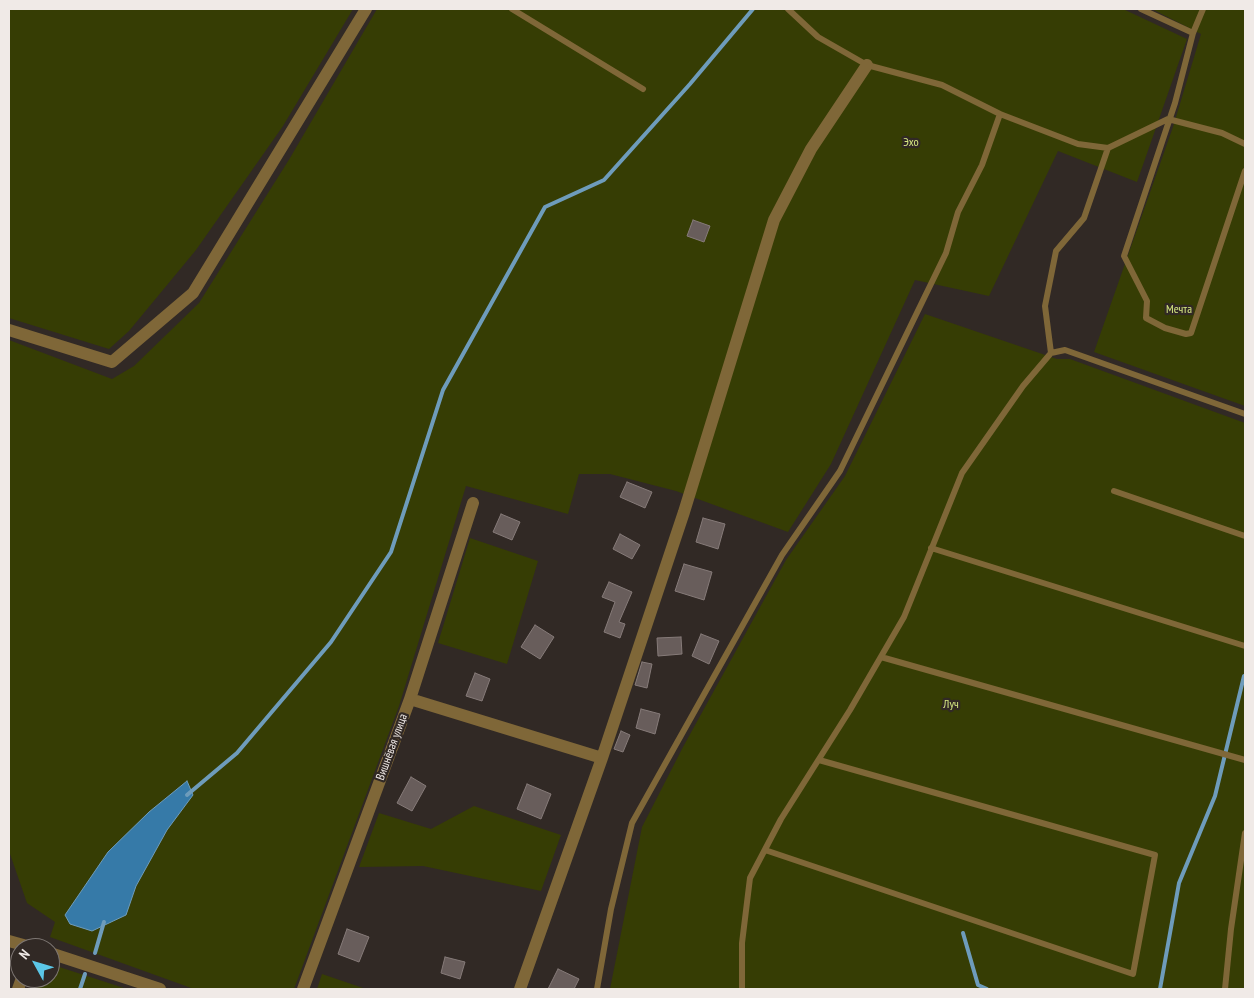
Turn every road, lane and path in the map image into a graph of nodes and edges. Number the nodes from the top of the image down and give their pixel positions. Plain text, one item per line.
1 (366, 9) edge
2 (512, 9) edge
3 (788, 9) edge
4 (1141, 9) edge
5 (1203, 9) edge
6 (1193, 34) junction
7 (867, 65) junction
8 (643, 89) dead end
9 (1000, 114) junction
10 (1168, 119) junction
11 (1245, 144) edge
12 (1108, 148) junction
13 (1245, 171) edge
14 (9, 330) edge
15 (1050, 353) junction
16 (1245, 414) edge
17 (1114, 491) dead end
18 (473, 503) dead end
19 (1245, 536) edge
20 (932, 548) junction
21 (1245, 646) edge
22 (881, 657) junction
23 (410, 699) junction
24 (602, 758) junction
25 (819, 760) junction
26 (1245, 760) edge
27 (1245, 833) edge
28 (765, 850) junction
29 (60, 956) edge
30 (160, 989) edge
31 (302, 989) edge
32 (520, 989) edge
33 (597, 989) edge
34 (742, 989) edge
35 (1225, 989) edge

1 - 14 street
2 - 8 lane
3 - 7 lane
4 - 6 lane
5 - 6 lane
6 - 10 lane
7 - 9 lane
7 - 24 street
9 - 12 lane
9 - 33 lane
10 - 11 lane
10 - 12 lane
10 - 13 lane
12 - 15 lane
15 - 16 lane
15 - 20 lane
17 - 19 lane
18 - 23 street, Вишнёвая улица
20 - 21 lane
20 - 22 lane
22 - 25 lane
22 - 26 lane
23 - 24 street
23 - 31 street, Вишнёвая улица
24 - 32 street
25 - 28 lane
25 - 28 lane
27 - 35 lane
28 - 34 lane
29 - 30 street

